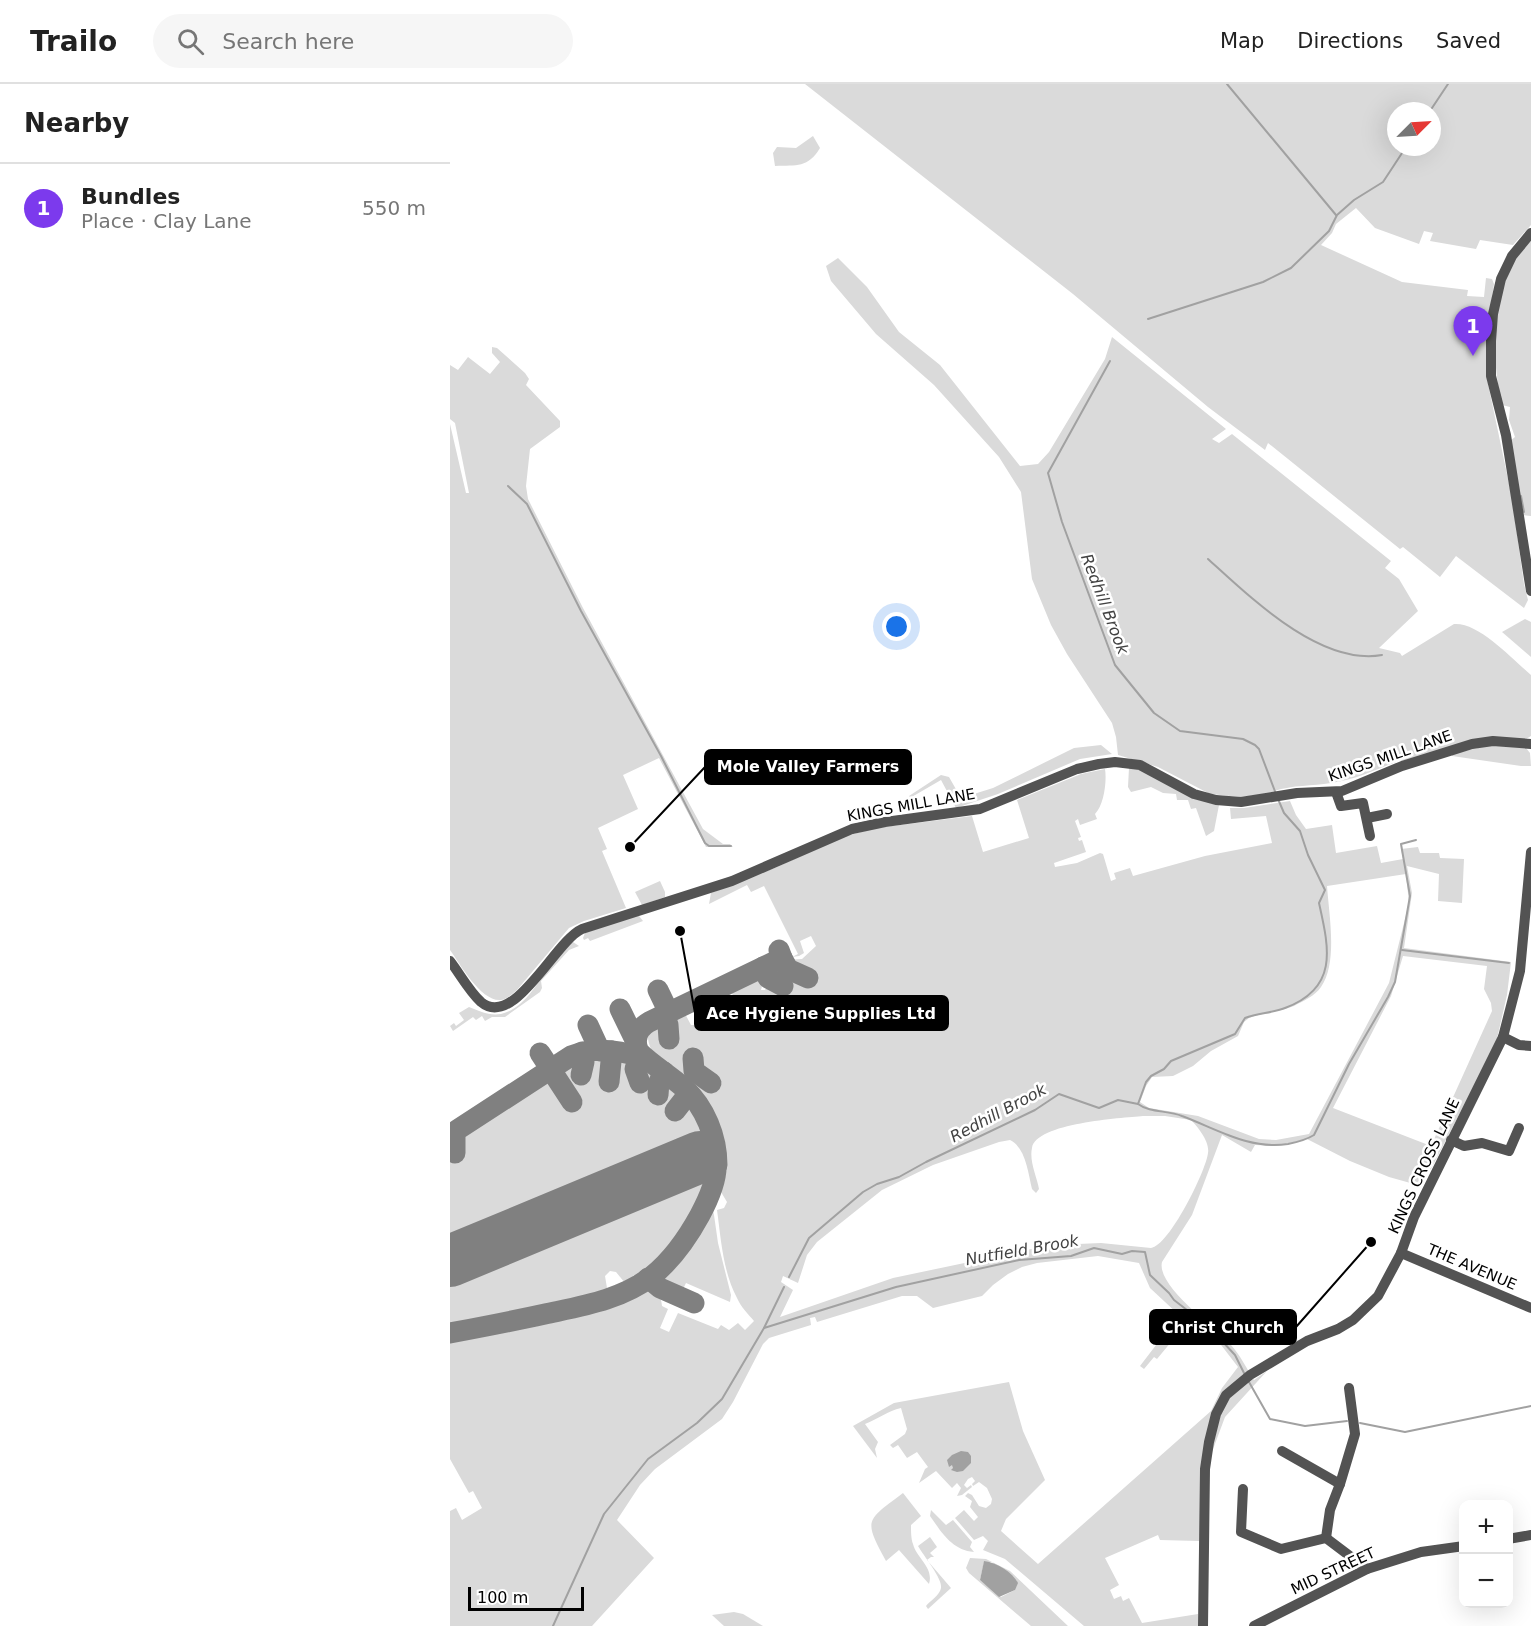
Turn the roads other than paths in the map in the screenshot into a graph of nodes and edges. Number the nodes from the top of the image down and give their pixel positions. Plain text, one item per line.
1 (1531, 233) edge
2 (1531, 591) edge
3 (1531, 744) edge
4 (1336, 792) junction
5 (1387, 814) dead end
6 (1366, 818) junction
7 (1370, 836) dead end
8 (1531, 852) edge
9 (450, 961) edge
10 (1525, 972) edge
11 (1503, 1037) junction
12 (1531, 1046) edge
13 (1519, 1128) dead end
14 (1451, 1140) junction
15 (1401, 1253) junction
16 (1531, 1308) edge
17 (1349, 1389) dead end
18 (1282, 1451) dead end
19 (1340, 1484) junction
20 (1243, 1489) dead end
21 (1531, 1535) edge
22 (1326, 1538) junction
23 (1513, 1538) edge
24 (1459, 1547) edge
25 (1367, 1569) junction
26 (1203, 1626) edge
27 (1254, 1626) edge

1 - 2 street
3 - 4 street, KINGS MILL LANE
4 - 6 street
4 - 9 street, KINGS MILL LANE
5 - 6 street
6 - 7 street
8 - 10 street, KINGS CROSS LANE
10 - 11 street, KINGS CROSS LANE
11 - 12 street
11 - 14 street, KINGS CROSS LANE
13 - 14 street
14 - 15 street, KINGS CROSS LANE
15 - 16 street, THE AVENUE
15 - 26 street, KINGS CROSS LANE
17 - 19 street
18 - 19 street
19 - 22 street
20 - 22 street
21 - 23 street
22 - 25 street
24 - 25 street, MID STREET
25 - 27 street, MID STREET

